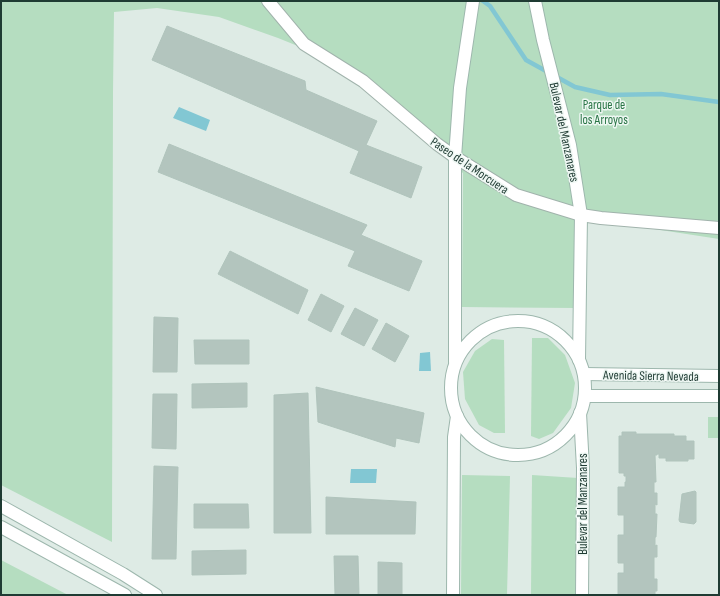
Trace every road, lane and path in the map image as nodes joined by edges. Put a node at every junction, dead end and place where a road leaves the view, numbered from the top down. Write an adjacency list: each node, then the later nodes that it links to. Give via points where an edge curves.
1 (268, 1): 4 (main road, Paseo de la Morcuera, via 304,44 363,81)
2 (473, 1): 4 (main road, via 460,88)
3 (534, 1): 5 (main road, Bulevar del Manzanares, via 570,145)
4 (455, 157): 5 (main road, Paseo de la Morcuera, via 516,195); 8 (main road)
5 (581, 215): 6 (main road, Paseo de la Morcuera); 7 (main road, Bulevar del Manzanares)
6 (719, 228)
7 (579, 360): 8 (main road, via 568,343 554,331 535,323 516,321 497,324 479,332 465,346); 9 (main road)
8 (455, 363): 14 (main road, via 451,381 452,399)
9 (584, 374): 10 (main road, Avenida Sierra Nevada); 11 (main road)
10 (719, 376)
11 (585, 396): 12 (main road, Avenida Sierra Nevada); 13 (main road)
12 (719, 396)
13 (580, 413): 14 (main road, via 573,427 562,439 548,448 518,455 502,453 487,447 466,430); 20 (main road, Bulevar del Manzanares, via 583,468)
14 (458, 416): 19 (main road, via 454,437)
15 (1, 506): 18 (main road, via 124,574)
16 (1, 527): 17 (main road)
17 (125, 595)
18 (156, 595)
19 (453, 595)
20 (582, 595)

